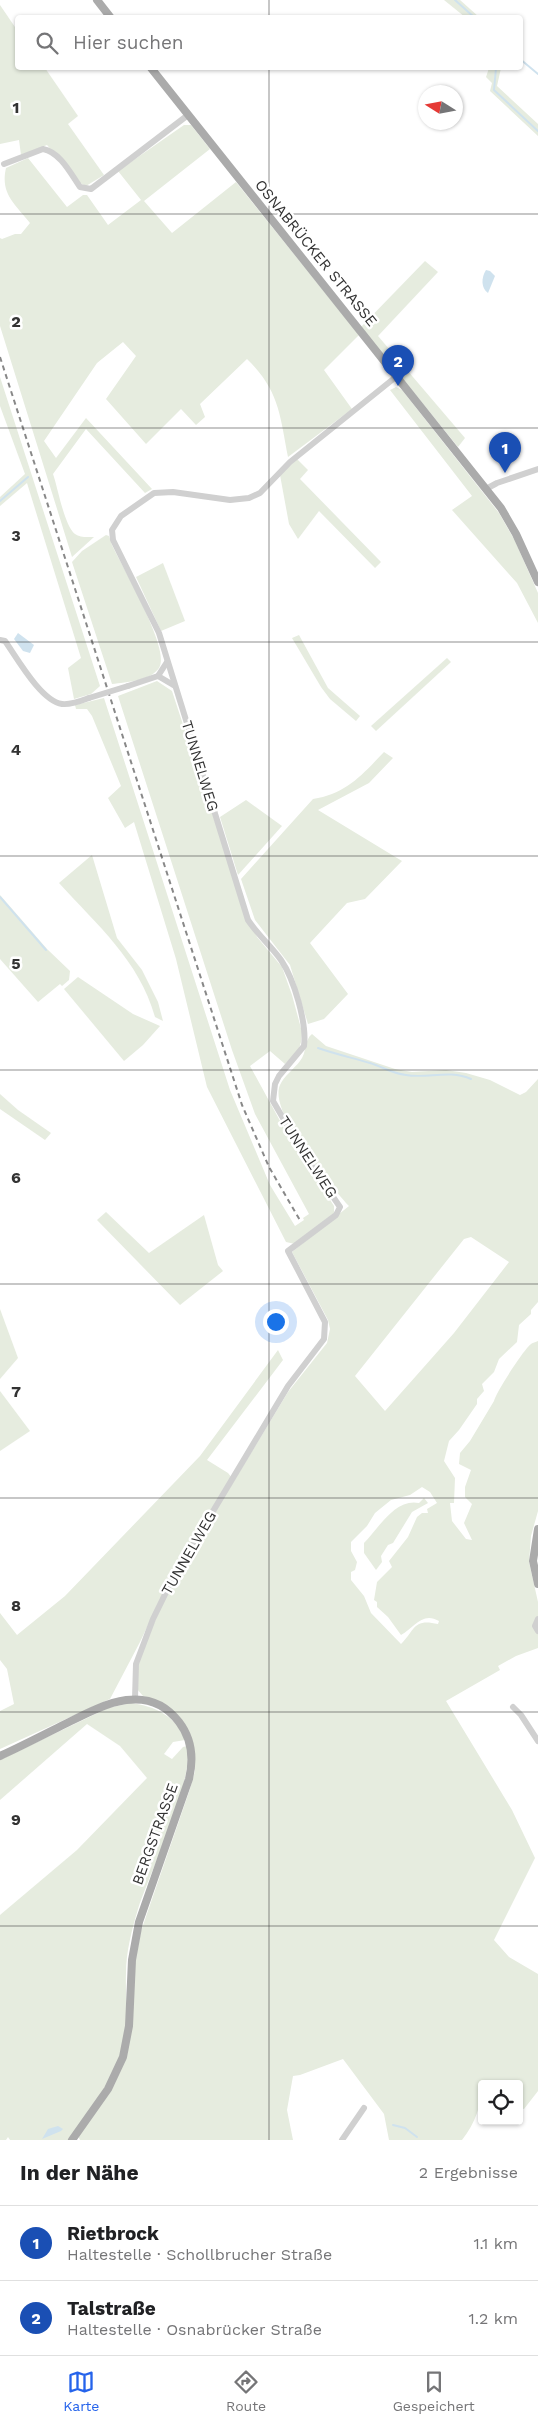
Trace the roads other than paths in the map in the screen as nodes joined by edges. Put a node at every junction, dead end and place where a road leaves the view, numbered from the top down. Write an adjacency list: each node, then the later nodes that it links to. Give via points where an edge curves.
1 (97, 0): 2 (main road)
2 (109, 15)
3 (153, 70): 4 (main road, OSNABRÜCKER STRASSE)
4 (188, 115): 5 (street, via 91,189 80,188 60,159 49,150 43,149); 6 (main road, OSNABRÜCKER STRASSE)
5 (4, 164)
6 (397, 376): 8 (main road, OSNABRÜCKER STRASSE); 11 (street, via 290,462 260,493 230,500 162,491 146,496 121,516 112,530 113,540 149,610)
7 (538, 469): 8 (street)
8 (486, 489): 9 (main road, OSNABRÜCKER STRASSE, via 508,520)
9 (538, 582)
10 (0, 640): 12 (street, bridge, via 5,641 44,695 52,702 64,705)
11 (167, 662): 12 (street); 13 (street)
12 (158, 676): 13 (street)
13 (175, 686): 18 (street, TUNNELWEG, via 248,920 284,966 304,1027 304,1046 279,1076 273,1101 340,1207 336,1216 288,1251 325,1322 324,1339 288,1386 172,1578 136,1664)
14 (538, 1529): 15 (main road, via 534,1561)
15 (538, 1584)
16 (538, 1619): 17 (street, via 535,1626)
17 (538, 1631)
18 (135, 1699): 21 (main road, BERGSTRASSE, via 99,1707); 23 (main road, BERGSTRASSE, via 156,1704 176,1718 189,1740 192,1769 139,1922 123,2057 108,2089)
19 (513, 1708): 20 (street)
20 (538, 1741)
21 (0, 1756)
22 (364, 2108): 24 (street)
23 (72, 2140)
24 (342, 2140)

